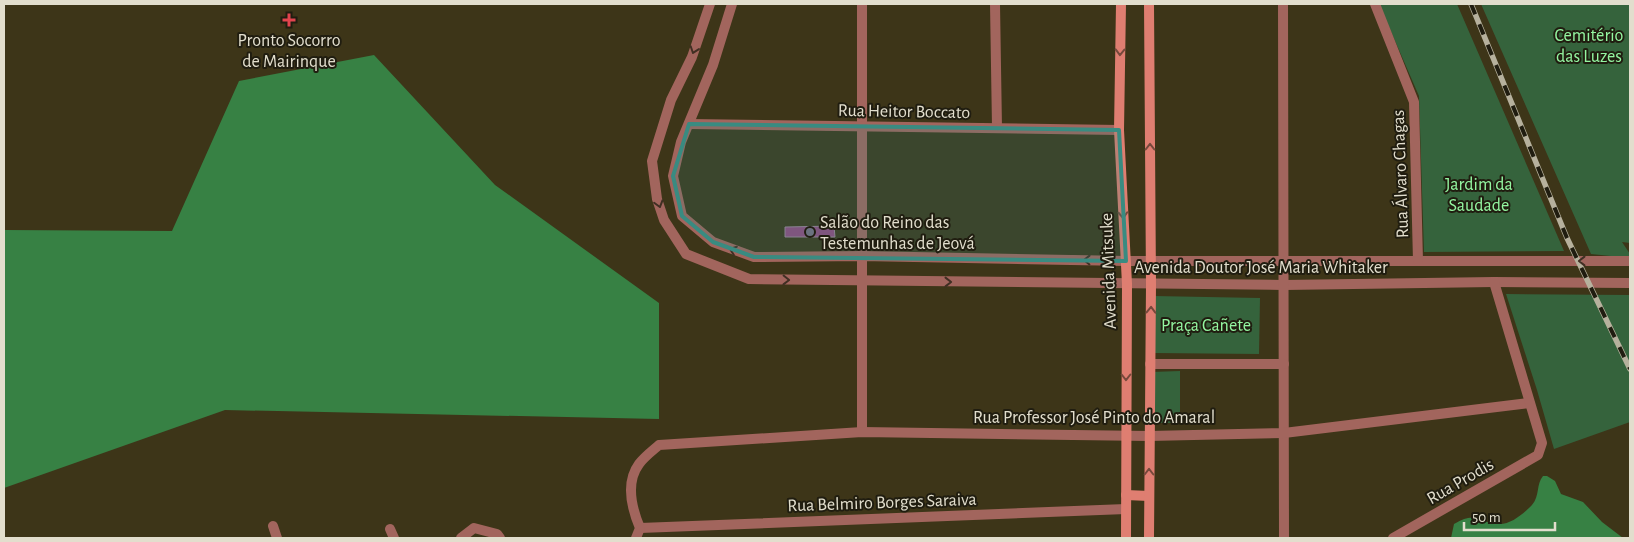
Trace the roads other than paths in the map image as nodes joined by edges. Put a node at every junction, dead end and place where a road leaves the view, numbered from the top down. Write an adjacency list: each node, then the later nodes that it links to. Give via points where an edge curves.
1 (710, 4): 19 (street, Avenida Doutor José Maria Whitaker, one-way to 19, via 692,57 671,100 652,161 657,199 664,220 686,254 749,279)
2 (732, 4): 9 (street, Avenida Doutor José Maria Whitaker, via 713,65)
3 (862, 4): 10 (street)
4 (995, 4): 11 (street)
5 (1121, 4): 12 (main road, Avenida Mitsuke, one-way to 12)
6 (1149, 4): 14 (main road, one-way to 6)
7 (1283, 4): 18 (street)
8 (1375, 4): 16 (street, Rua Álvaro Chagas, via 1414,102)
9 (689, 124): 10 (street, Rua Heitor Boccato); 13 (street, Avenida Doutor José Maria Whitaker, one-way to 9, via 754,258 713,242 682,216 673,176 680,142)
10 (862, 126): 11 (street, Rua Heitor Boccato); 13 (street)
11 (997, 128): 12 (street, Rua Heitor Boccato)
12 (1119, 130): 15 (main road, Avenida Mitsuke, one-way to 15)
13 (862, 256): 15 (street, Avenida Doutor José Maria Whitaker, one-way to 13); 19 (street)
14 (1151, 260): 15 (street, Avenida Doutor José Maria Whitaker); 18 (street, Avenida Doutor José Maria Whitaker); 22 (main road)
15 (1126, 261): 21 (main road, Avenida Mitsuke)
16 (1418, 261): 17 (street, Avenida Doutor José Maria Whitaker, one-way to 16); 18 (street, Avenida Doutor José Maria Whitaker)
17 (1630, 261)
18 (1284, 262): 24 (street)
19 (862, 282): 21 (street, Avenida Doutor José Maria Whitaker, one-way to 21); 28 (street)
20 (1494, 282): 23 (street, Avenida Doutor José Maria Whitaker); 24 (street, Avenida Doutor José Maria Whitaker); 27 (street)
21 (1127, 284): 22 (street, Avenida Doutor José Maria Whitaker); 30 (main road, Avenida Mitsuke, one-way to 30)
22 (1151, 284): 24 (street, Avenida Doutor José Maria Whitaker); 25 (main road, one-way to 22)
23 (1630, 284)
24 (1284, 285): 26 (street)
25 (1150, 364): 26 (street); 31 (main road)
26 (1284, 364): 29 (street)
27 (1529, 403): 29 (street, Rua Professor José Pinto do Amaral); 43 (street, Rua Prodis, via 1542,443 1538,455)
28 (862, 432): 30 (street, Rua Professor José Pinto do Amaral); 36 (street, Rua Professor José Pinto do Amaral, via 658,445 638,465 631,488)
29 (1284, 432): 31 (street, Rua Professor José Pinto do Amaral); 42 (street)
30 (1126, 435): 31 (street, Rua Professor José Pinto do Amaral); 32 (main road, Avenida Mitsuke)
31 (1149, 436): 33 (main road, one-way to 31)
32 (1126, 495): 33 (main road); 34 (main road, Avenida Mitsuke)
33 (1149, 496): 41 (main road)
34 (1126, 509): 36 (street, Rua Belmiro Borges Saraiva); 40 (main road, Avenida Mitsuke)
35 (273, 526): 37 (street)
36 (638, 533)
37 (277, 538)
38 (461, 538): 39 (street, via 474,528 497,534)
39 (500, 538)
40 (1126, 538)
41 (1149, 538)
42 (1284, 538)
43 (1393, 538)

